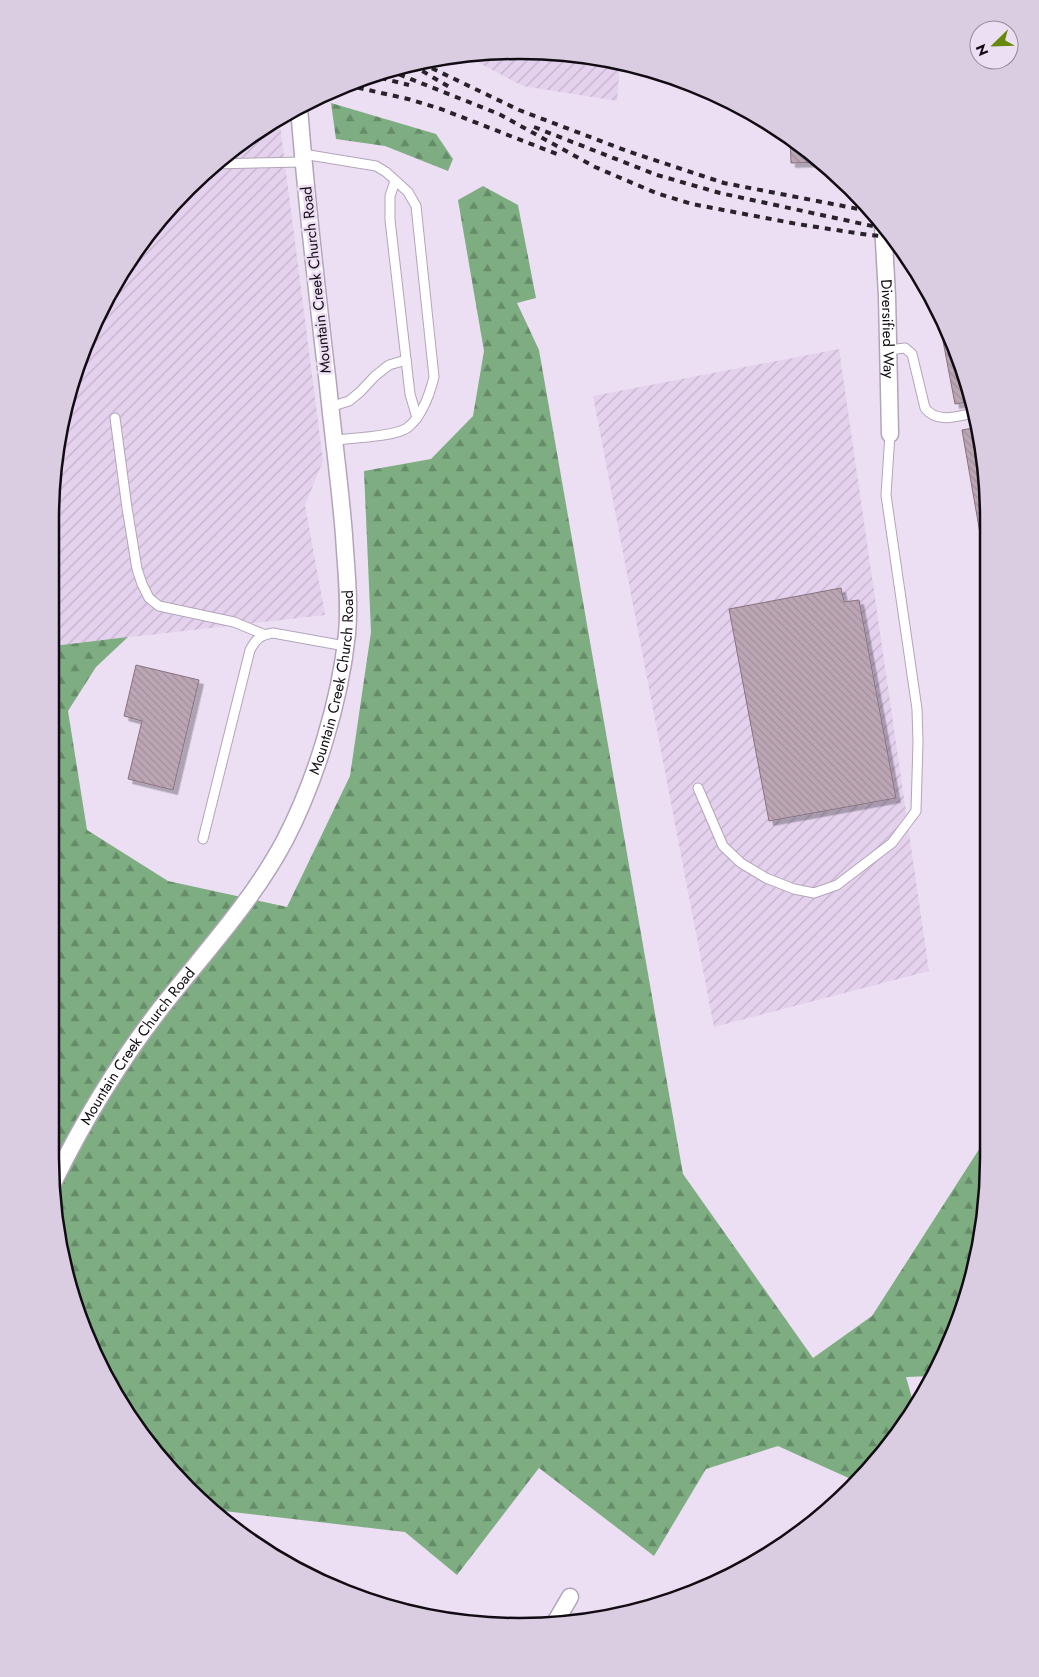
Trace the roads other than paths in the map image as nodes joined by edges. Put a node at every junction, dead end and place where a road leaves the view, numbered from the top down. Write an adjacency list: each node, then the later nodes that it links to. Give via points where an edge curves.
1 (300, 115): 2 (street, Mountain Creek Church Road)
2 (303, 158): 3 (lane); 4 (lane, via 376,166); 8 (street, Mountain Creek Church Road)
3 (228, 163)
4 (395, 181): 7 (lane, via 390,196 390,220); 11 (lane, via 408,192 416,206 434,377)
5 (884, 237): 6 (street, Diversified Way)
6 (888, 350): 9 (lane, via 904,348 912,354 925,408 930,414 942,418); 12 (street, Diversified Way)
7 (406, 360): 8 (lane, via 389,365 349,401); 11 (lane)
8 (330, 407): 13 (street, Mountain Creek Church Road)
9 (968, 414)
10 (115, 418): 14 (lane, via 138,569 149,598 159,606 234,622)
11 (417, 418): 13 (lane, via 407,428 395,433)
12 (890, 434): 16 (lane, via 886,495 917,709 916,811 892,843 836,885 814,893 766,878 723,846)
13 (334, 440): 15 (street, Mountain Creek Church Road, via 348,585)
14 (264, 634): 15 (lane); 17 (lane, via 250,650)
15 (345, 646): 18 (street, Mountain Creek Church Road, via 328,729 286,839 242,908 134,1044 100,1095)
16 (698, 788)
17 (202, 839)
18 (59, 1171)
19 (570, 1597): 20 (street)
20 (559, 1616)

